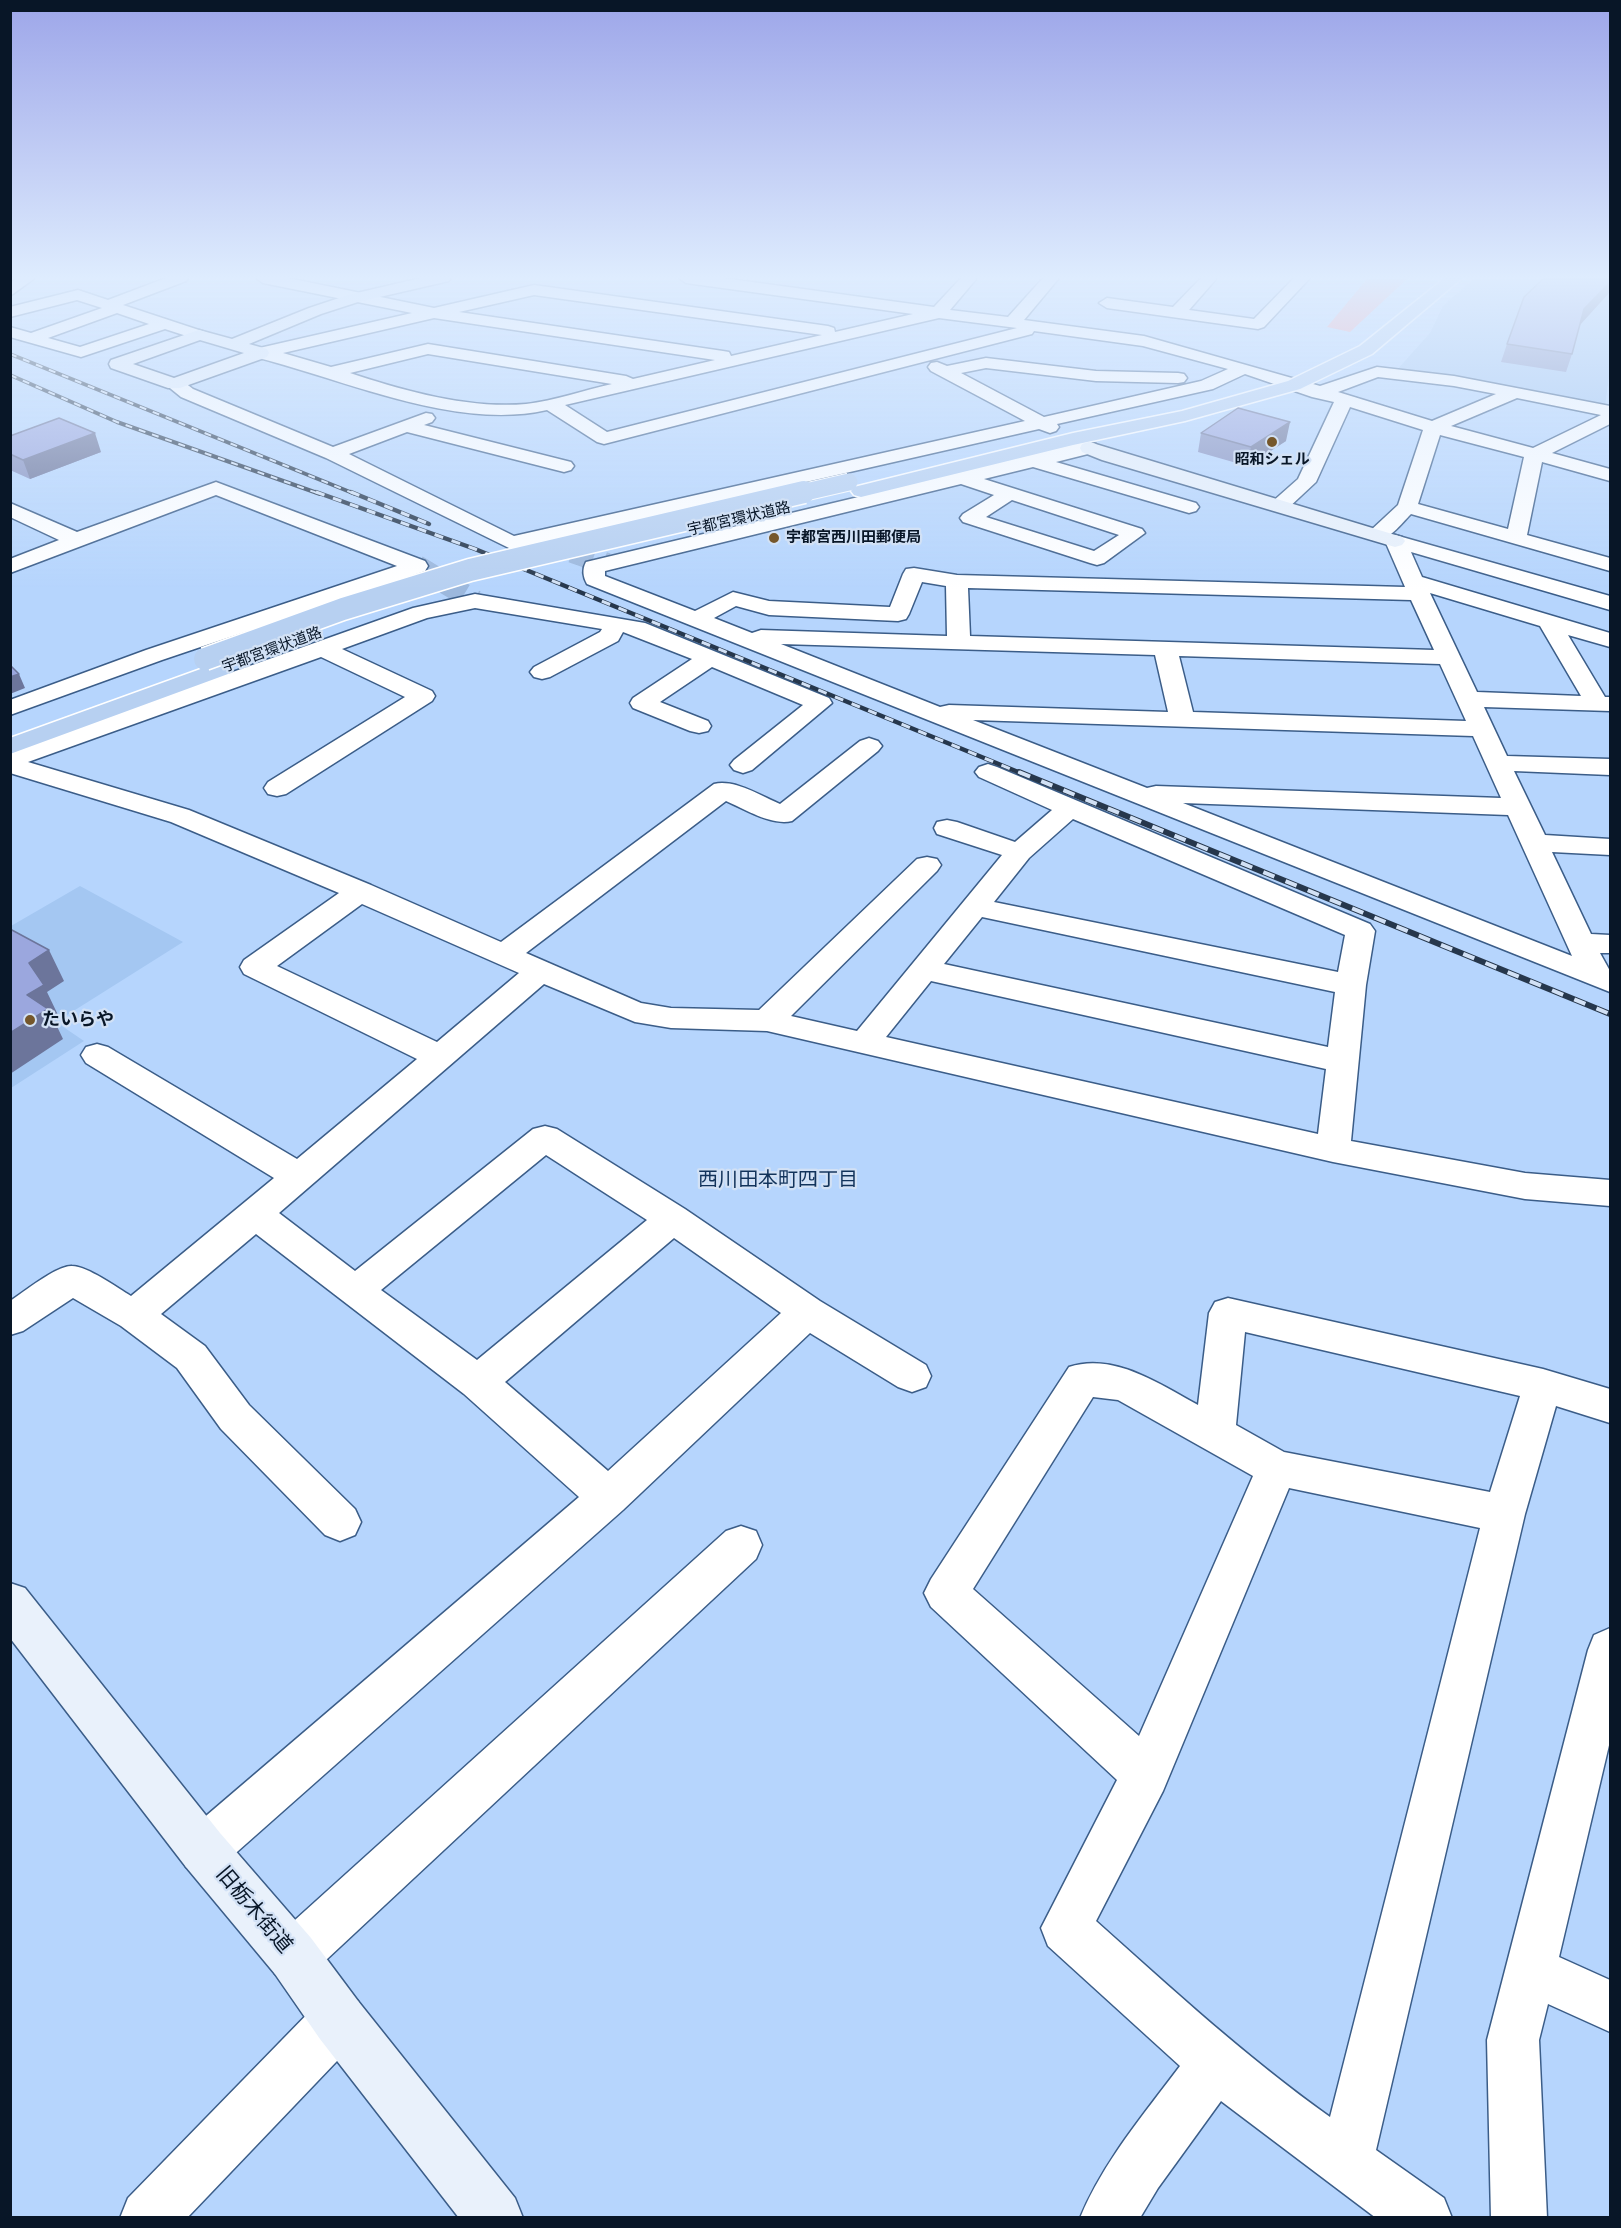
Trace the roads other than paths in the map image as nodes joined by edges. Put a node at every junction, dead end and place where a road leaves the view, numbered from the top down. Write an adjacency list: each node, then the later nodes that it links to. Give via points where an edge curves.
1 (168, 382): 15 (street)
2 (180, 382): 15 (street)
3 (361, 382): 22 (street, via 401,395)
4 (633, 382): 14 (street)
5 (643, 382): 14 (street)
6 (823, 382): 20 (street)
7 (964, 382): 26 (street)
8 (1213, 382): 26 (street)
9 (1262, 382): 29 (highway, 宇都宮環状道路)
10 (1285, 382): 16 (street)
11 (1300, 382): 16 (highway, 宇都宮環状道路)
12 (1349, 382): 18 (street)
13 (1459, 382): 19 (street)
14 (639, 383): 23 (street)
15 (174, 384): 30 (street)
16 (1294, 385): 18 (street); 29 (highway, 宇都宮環状道路, via 1185,416)
17 (736, 389): 20 (street)
18 (1318, 393): 21 (street)
19 (1515, 393): 24 (street); 28 (street)
20 (755, 399): 23 (street, via 604,438)
21 (1344, 400): 28 (street); 37 (street, via 1306,482)
22 (457, 404): 23 (street, via 496,409); 27 (street)
23 (552, 405)
24 (1611, 411)
25 (1611, 417): 31 (street)
26 (1042, 423): 29 (street); 30 (street, via 512,543)
27 (405, 426): 30 (street); 33 (street)
28 (1433, 427): 31 (street); 39 (street)
29 (1075, 440): 32 (street); 37 (street, via 1108,456); 59 (highway, 宇都宮環状道路, via 855,486 422,596)
30 (333, 454)
31 (1534, 455): 34 (street); 42 (street)
32 (1034, 461): 35 (street); 38 (street)
33 (564, 466)
34 (1611, 475)
35 (962, 479): 36 (street); 49 (street, via 594,567 595,579)
36 (1010, 493): 36 (street, via 1090,518 1136,533 1097,559 970,518)
37 (1279, 506): 41 (street)
38 (1189, 507)
39 (1407, 507): 41 (street); 42 (street)
40 (10, 509): 43 (street)
41 (1386, 538): 47 (street); 48 (street)
42 (1516, 538): 44 (street)
43 (76, 540): 45 (street); 63 (street, via 216,488 417,566)
44 (1611, 564)
45 (10, 567)
46 (957, 581): 47 (street); 49 (street, via 914,574 898,614 769,608 733,599); 54 (street)
47 (1417, 588): 50 (street); 57 (street)
48 (1609, 601)
49 (696, 619): 52 (street)
50 (1549, 622): 53 (street); 62 (street)
51 (615, 624): 55 (street, via 475,601 421,613); 58 (street, via 637,628); 60 (street, via 610,636)
52 (741, 636): 54 (street); 64 (street)
53 (1611, 640)
54 (958, 642): 56 (street)
55 (321, 648): 71 (street); 76 (street, via 423,696)
56 (1165, 648): 57 (street); 65 (street)
57 (1449, 657): 61 (street)
58 (708, 659): 66 (street, via 642,703); 73 (street, via 820,703)
59 (212, 664): 68 (highway, 宇都宮環状道路); 70 (highway, 宇都宮環状道路)
60 (542, 672)
61 (1468, 699): 62 (street); 67 (street)
62 (1604, 703)
63 (10, 708)
64 (926, 711): 65 (street); 77 (street)
65 (1182, 719): 67 (street)
66 (699, 726)
67 (1482, 729): 72 (street)
68 (10, 730)
69 (869, 746): 89 (street, via 783,815 723,790)
70 (10, 747)
71 (10, 763): 85 (street, via 180,816)
72 (1497, 763): 74 (street); 78 (street)
73 (743, 765)
74 (1611, 767)
75 (988, 772): 79 (street)
76 (277, 788)
77 (1134, 793): 78 (street); 92 (street)
78 (1518, 807): 81 (street)
79 (1070, 808): 83 (street); 93 (street, via 1360,931)
80 (947, 828): 83 (street)
81 (1534, 843): 82 (street); 87 (street)
82 (1611, 847)
83 (1018, 852): 86 (street)
84 (927, 865): 94 (street)
85 (361, 891): 89 (street); 97 (street, via 255,967)
86 (976, 907): 91 (street); 93 (street)
87 (1580, 943): 88 (street); 92 (street)
88 (1611, 944)
89 (505, 954): 90 (street)
90 (542, 970): 94 (street, via 635,1012 671,1018); 97 (street)
91 (924, 970): 95 (street); 98 (street)
92 (1603, 979)
93 (1351, 985): 98 (street)
94 (767, 1021): 95 (street)
95 (864, 1042): 99 (street)
96 (97, 1055): 100 (street)
97 (440, 1057): 100 (street)
98 (1342, 1061): 99 (street)
99 (1333, 1150): 101 (street, via 1525,1186)
100 (298, 1176): 102 (street)
101 (1611, 1193)
102 (255, 1214): 104 (street); 106 (street)
103 (673, 1219): 104 (street, via 545,1138); 105 (street); 109 (street)
104 (355, 1292): 109 (street)
105 (807, 1312): 108 (street); 114 (street)
106 (134, 1315): 107 (street, via 72,1280); 116 (street, via 191,1357 235,1417)
107 (10, 1320)
108 (912, 1376)
109 (478, 1382): 114 (street)
110 (1543, 1385): 111 (street); 112 (street, via 1228,1313); 115 (street)
111 (1611, 1406)
112 (1215, 1434): 113 (street); 121 (street, via 1125,1385 1083,1378 946,1593)
113 (1277, 1468): 115 (street); 121 (street)
114 (608, 1497): 122 (street)
115 (1504, 1514): 128 (street)
116 (340, 1522)
117 (741, 1545): 123 (street)
118 (10, 1603): 122 (street, 旧栃木街道)
119 (1611, 1650): 120 (street)
120 (1603, 1715): 124 (street)
121 (1146, 1774): 127 (street, via 1066,1928)
122 (203, 1850): 123 (street, 旧栃木街道)
123 (293, 1956): 126 (street, 旧栃木街道)
124 (1530, 1970): 125 (street); 133 (street, via 1512,2040)
125 (1611, 2006)
126 (339, 2020): 129 (street); 130 (street, 旧栃木街道)
127 (1216, 2063): 128 (street); 131 (street, via 1138,2168)
128 (1346, 2162): 132 (street)
129 (148, 2217)
130 (495, 2217)
131 (1108, 2217)
132 (1424, 2217)
133 (1520, 2217)

